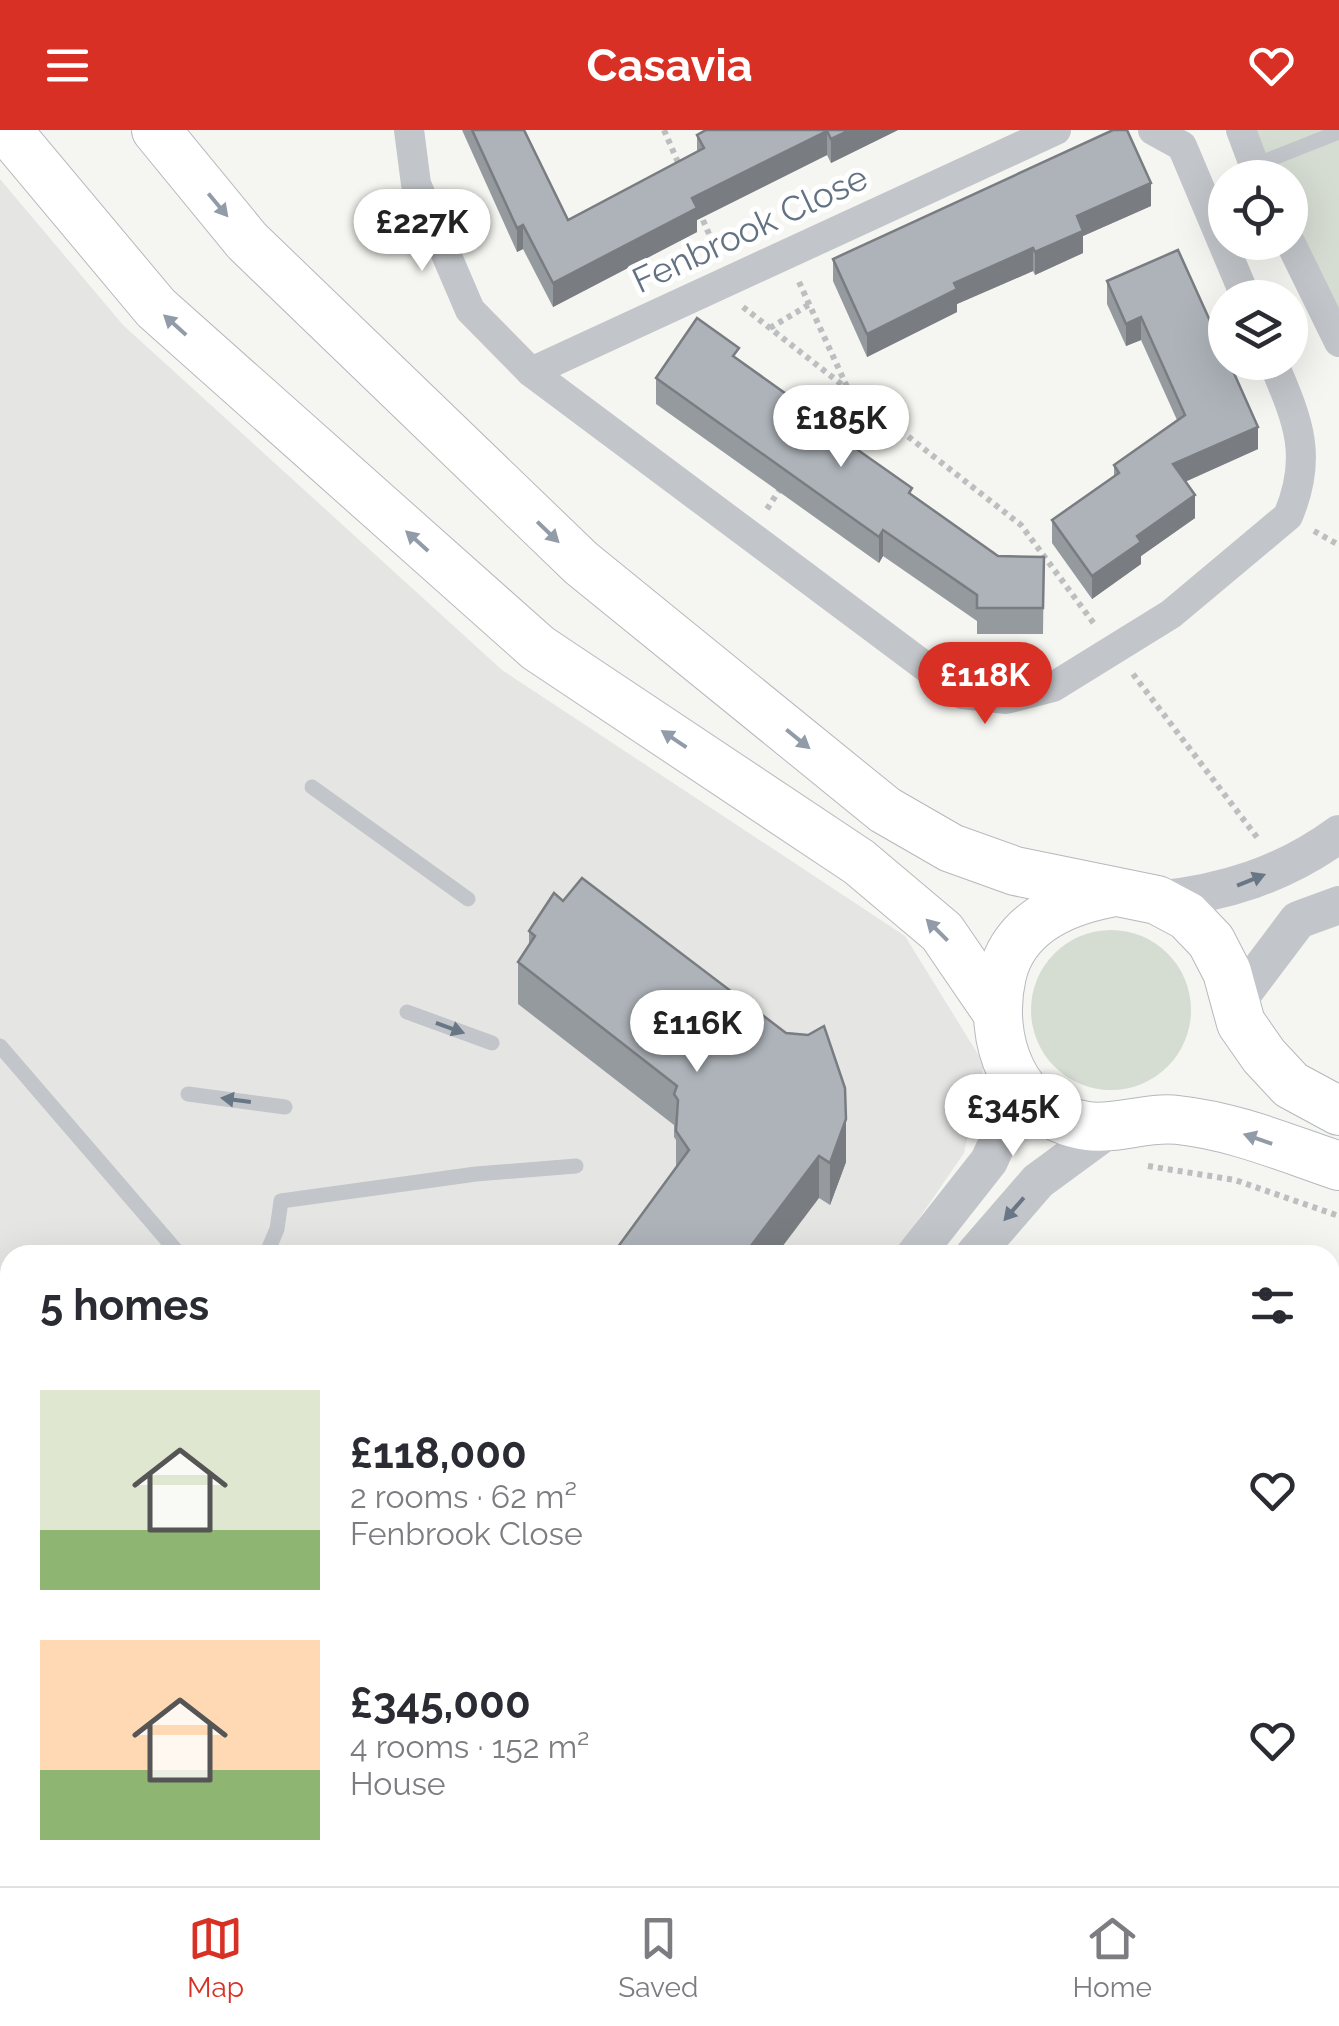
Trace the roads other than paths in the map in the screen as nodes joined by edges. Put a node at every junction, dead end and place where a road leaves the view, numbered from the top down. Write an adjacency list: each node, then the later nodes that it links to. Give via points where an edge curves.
1 (6, 130): 21 (main road, one-way to 1, via 942,932 858,862 508,622 156,308)
2 (156, 130): 17 (main road, one-way to 17, via 247,241 581,563 885,810 950,848 1015,871)
3 (409, 130): 13 (street, via 416,184 470,310)
4 (1056, 130): 13 (street, Fenbrook Close, via 786,254 719,270)
5 (1153, 130): 11 (street, via 1182,146)
6 (1241, 130): 8 (street)
7 (1339, 132): 9 (lane)
8 (1252, 160)
9 (1281, 160)
10 (1299, 260): 12 (street)
11 (1238, 280)
12 (1339, 342)
13 (531, 372): 14 (street, via 962,694 1006,699 1053,688 1171,614 1288,516 1303,434)
14 (1280, 380)
15 (312, 788): 18 (lane)
16 (1339, 834): 17 (street, one-way to 16, via 1217,894 1315,852)
17 (1135, 896): 20 (main road, via 1187,916 1211,941); 21 (main road, via 1068,901 1030,926 1005,964)
18 (468, 900)
19 (1339, 904): 20 (street, via 1298,920)
20 (1234, 1006): 28 (main road, via 1264,1056 1291,1084)
21 (994, 1008): 25 (main road, via 998,1044)
22 (407, 1012): 23 (lane, one-way to 23)
23 (492, 1044)
24 (0, 1046): 32 (lane)
25 (1012, 1076): 29 (main road, via 1042,1108); 34 (street, via 1006,1126)
26 (188, 1094): 27 (lane, one-way to 26)
27 (285, 1106)
28 (1339, 1111)
29 (1126, 1146): 31 (main road, one-way to 29, via 1226,1128 1174,1119); 35 (street, one-way to 35, via 1038,1182)
30 (576, 1166): 33 (lane, via 282,1201)
31 (1339, 1166)
32 (171, 1245)
33 (270, 1245)
34 (924, 1245)
35 (983, 1245)

